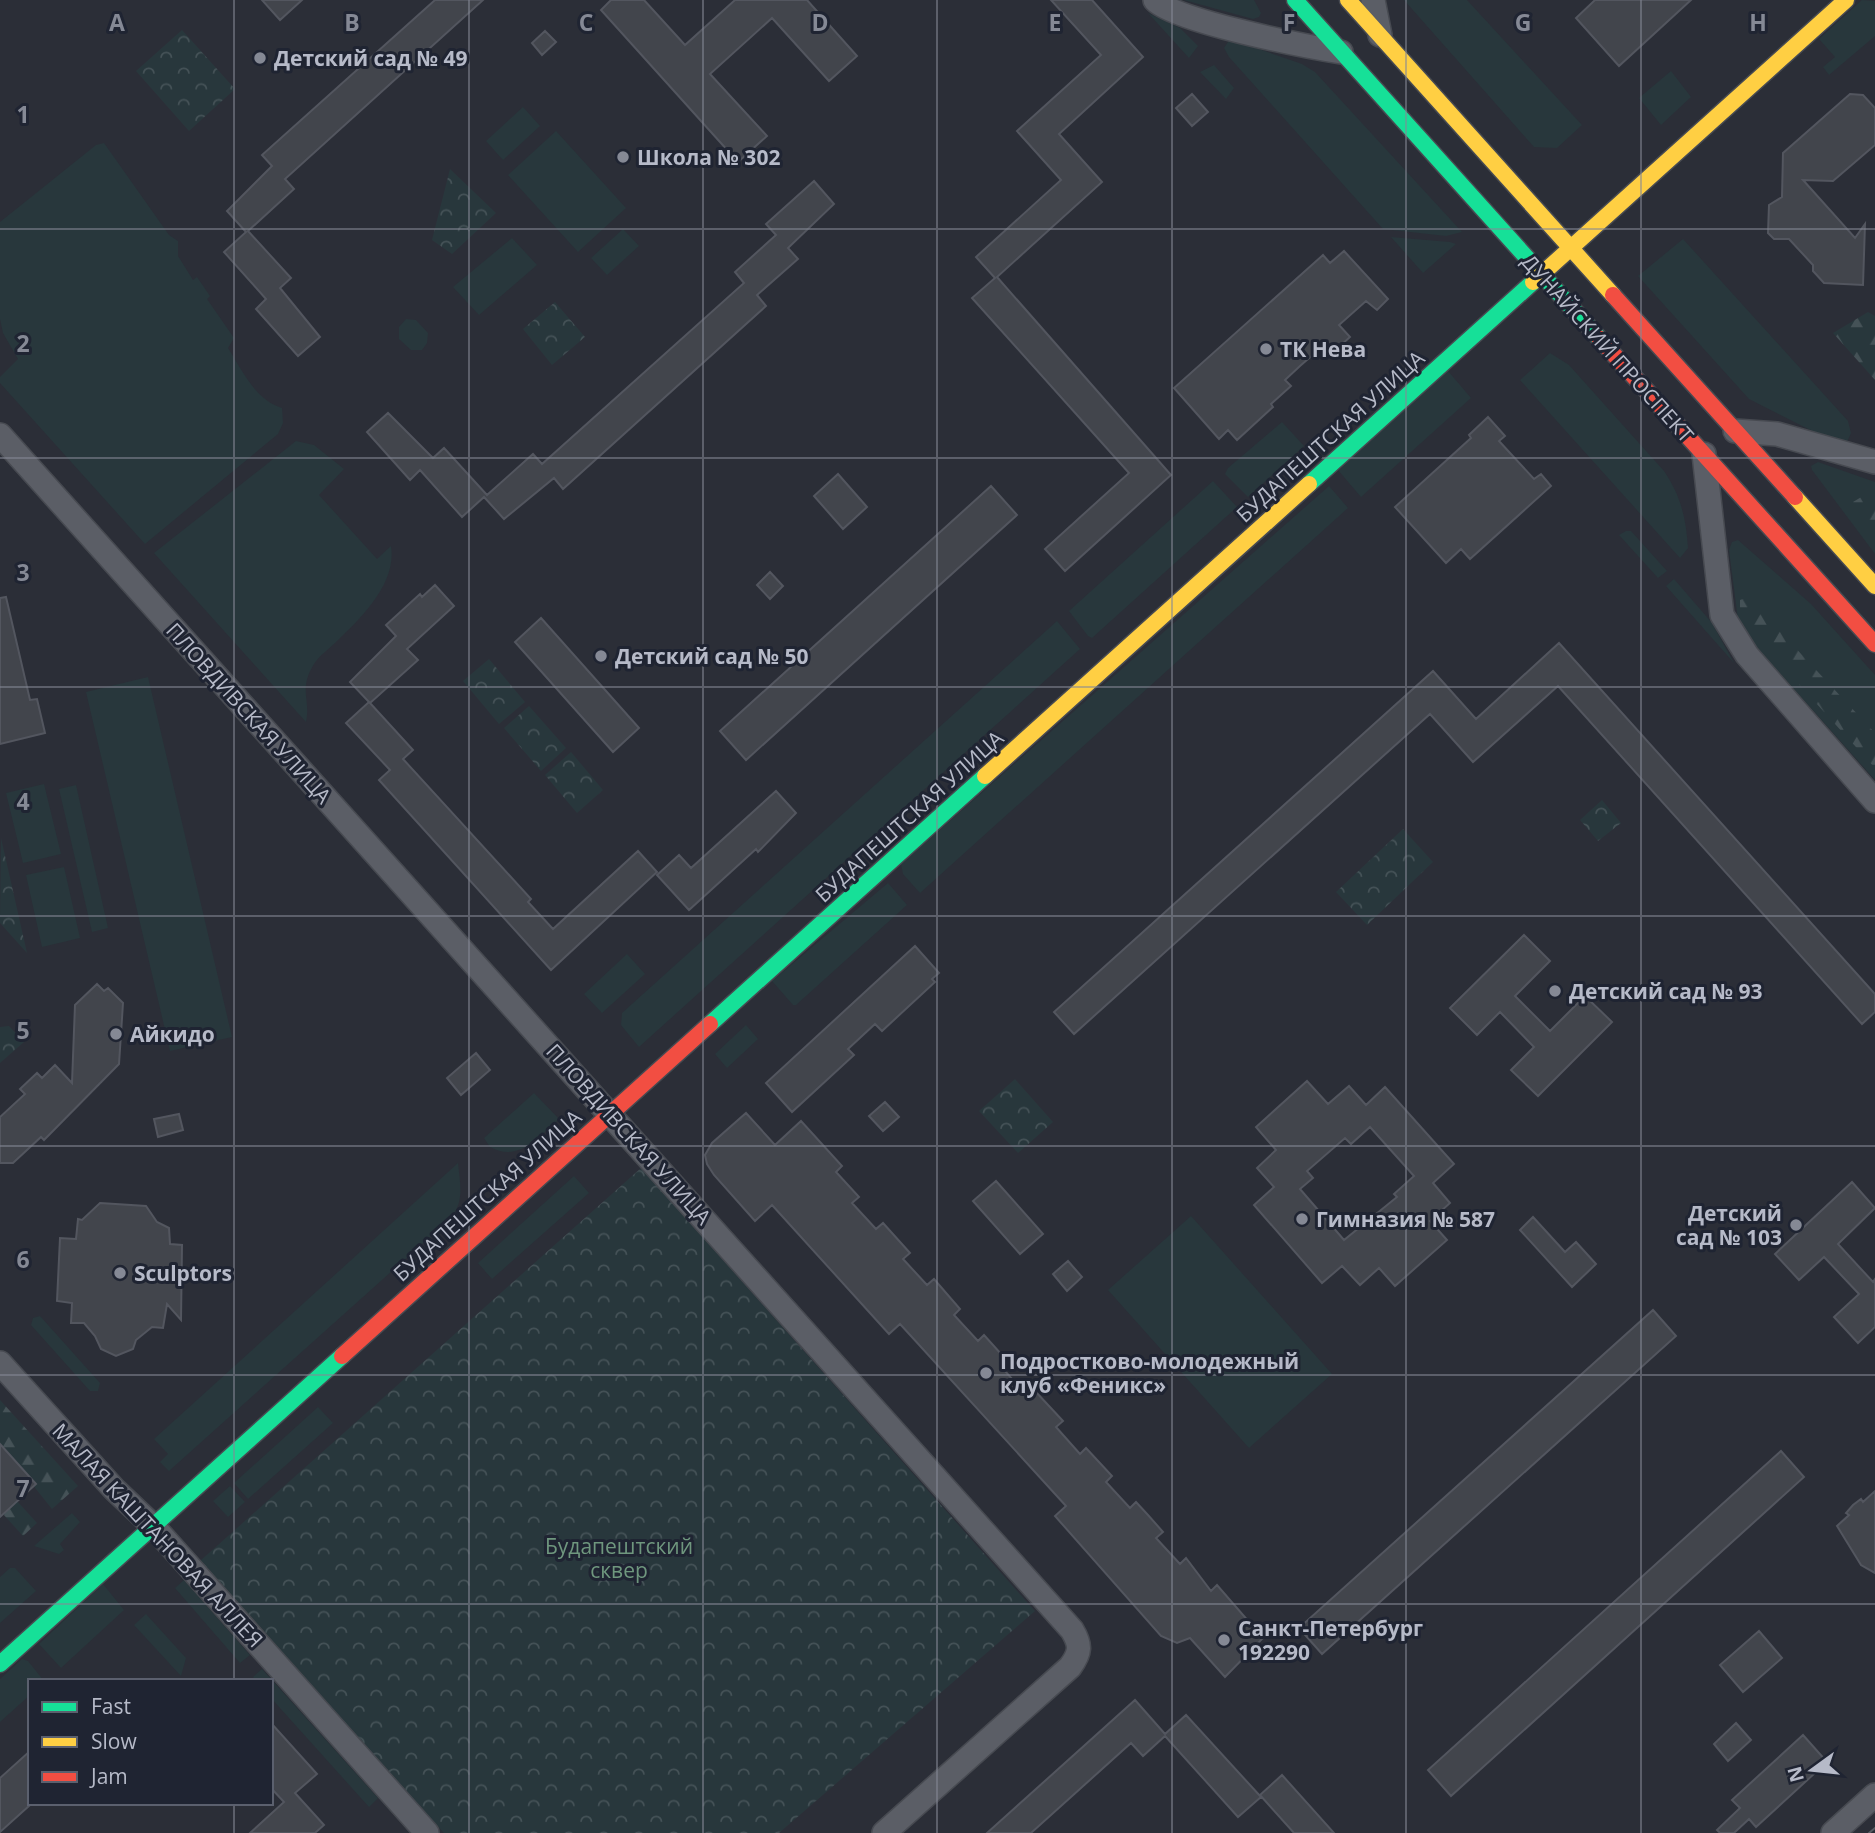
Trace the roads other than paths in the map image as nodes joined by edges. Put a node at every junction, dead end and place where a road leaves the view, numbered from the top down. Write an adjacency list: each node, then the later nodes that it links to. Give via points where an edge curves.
1 (1155, 0): 7 (street, via 1185,15 1296,45)
2 (1295, 0): 7 (street, ДУНАЙСКИЙ ПРОСПЕКТ)
3 (1348, 0): 6 (street, ДУНАЙСКИЙ ПРОСПЕКТ)
4 (1373, 0): 6 (street)
5 (1846, 0): 9 (street, БУДАПЕШТСКАЯ УЛИЦА)
6 (1380, 36): 10 (street, ДУНАЙСКИЙ ПРОСПЕКТ)
7 (1341, 52): 10 (street, ДУНАЙСКИЙ ПРОСПЕКТ)
8 (1574, 218): 10 (street)
9 (1570, 248): 10 (street, ДУНАЙСКИЙ ПРОСПЕКТ); 11 (street, БУДАПЕШТСКАЯ УЛИЦА); 12 (street, ДУНАЙСКИЙ ПРОСПЕКТ)
10 (1537, 250): 11 (street, ДУНАЙСКИЙ ПРОСПЕКТ)
11 (1541, 273): 14 (street, ДУНАЙСКИЙ ПРОСПЕКТ); 19 (street, БУДАПЕШТСКАЯ УЛИЦА)
12 (1735, 431): 15 (street, via 1777,434); 16 (street, ДУНАЙСКИЙ ПРОСПЕКТ)
13 (0, 435): 19 (street, ПЛОВДИВСКАЯ УЛИЦА)
14 (1704, 454): 17 (street, ДУНАЙСКИЙ ПРОСПЕКТ); 18 (street, via 1722,615 1747,655)
15 (1875, 462)
16 (1875, 586)
17 (1875, 644)
18 (1875, 802)
19 (600, 1102): 21 (street, БУДАПЕШТСКАЯ УЛИЦА); 24 (street, ПЛОВДИВСКАЯ УЛИЦА, via 1080,1644 1079,1656 1070,1667)
20 (0, 1363): 21 (street, МАЛАЯ КАШТАНОВАЯ АЛЛЕЯ)
21 (143, 1515): 22 (street, БУДАПЕШТСКАЯ УЛИЦА); 25 (street, МАЛАЯ КАШТАНОВАЯ АЛЛЕЯ)
22 (0, 1664)
23 (1875, 1796): 26 (street)
24 (895, 1829)
25 (427, 1833)
26 (1833, 1833)

